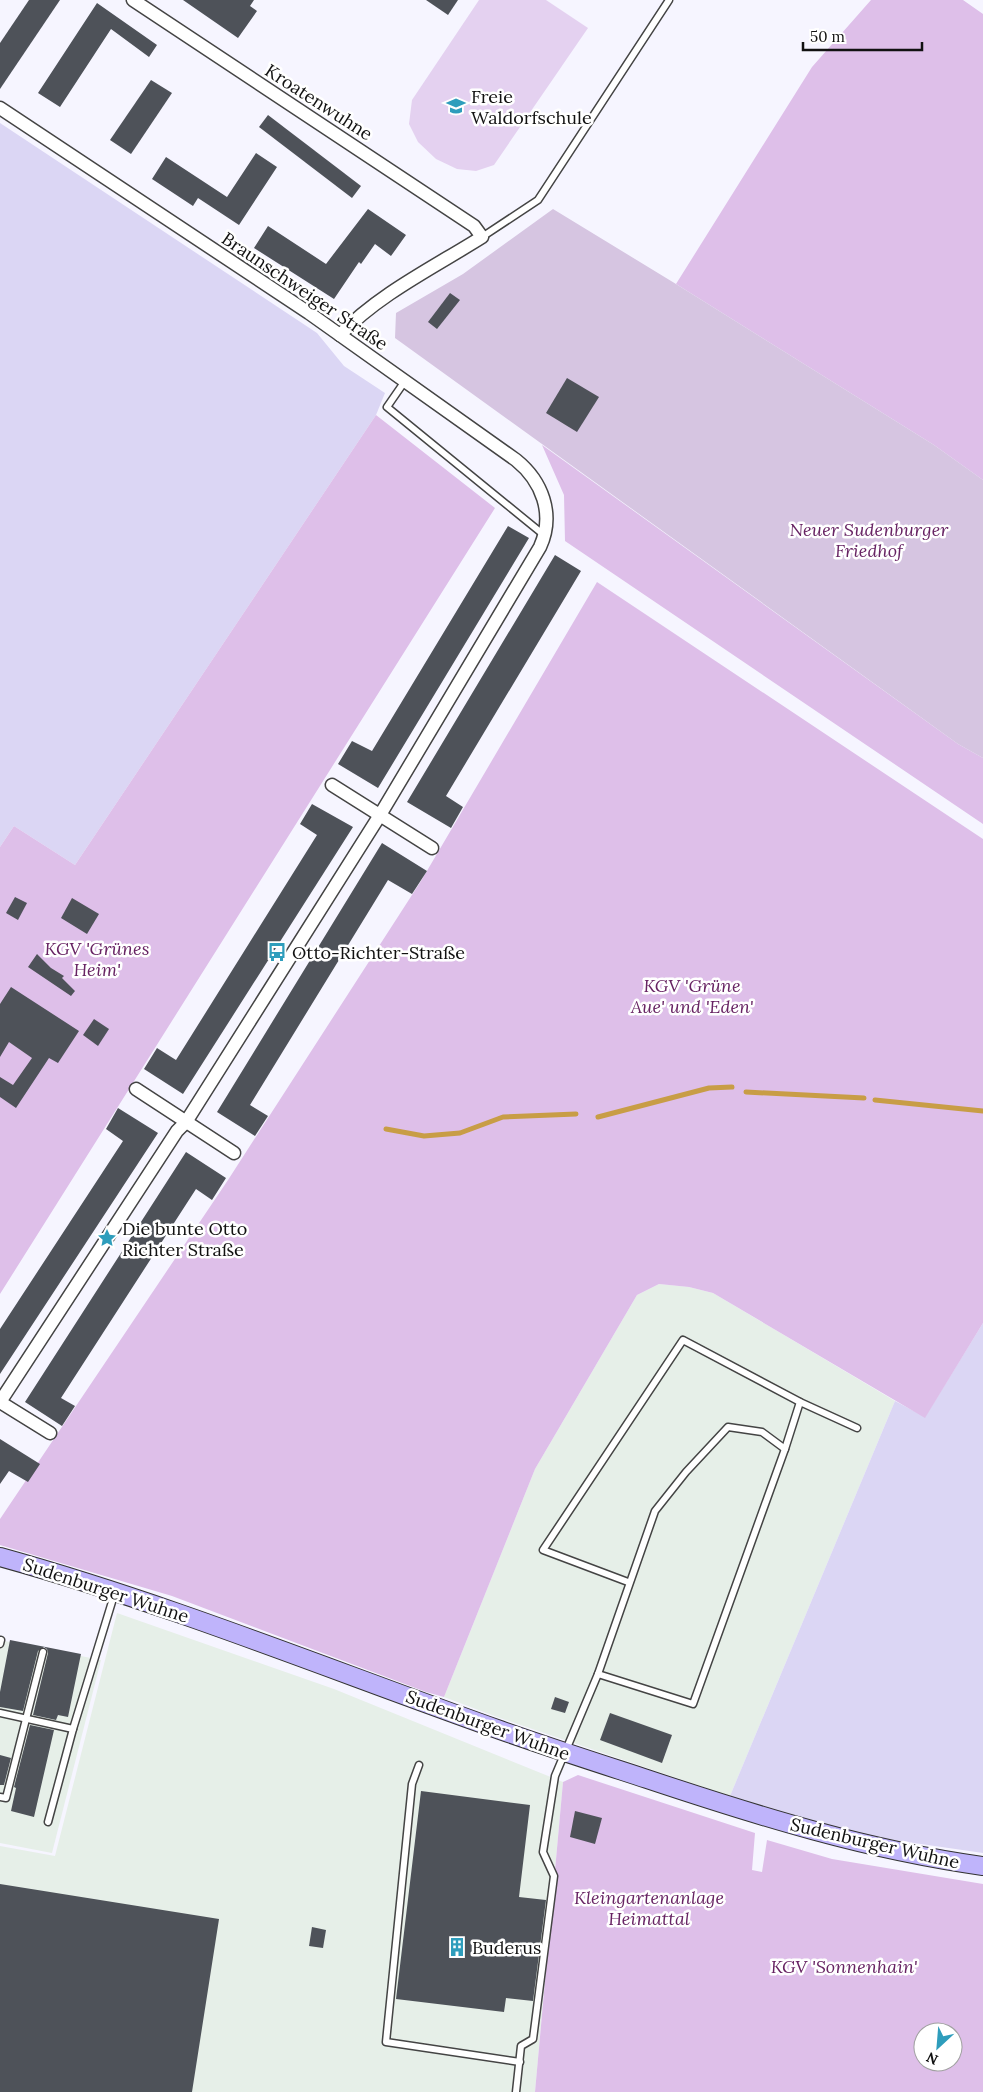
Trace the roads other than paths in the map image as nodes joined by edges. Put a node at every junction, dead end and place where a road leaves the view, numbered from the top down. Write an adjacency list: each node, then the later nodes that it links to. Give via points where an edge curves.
1 (133, 0): 4 (street, Kroatenwuhne, via 474,226)
2 (669, 0): 4 (lane, via 538,200)
3 (0, 108): 5 (street, Braunschweiger Straße)
4 (482, 237): 5 (street, via 379,301 353,320)
5 (340, 335): 6 (street, Braunschweiger Straße)
6 (405, 381): 7 (street, Braunschweiger Straße, via 527,470 544,500); 7 (lane, via 388,407)
7 (545, 535): 9 (street)
8 (332, 785): 9 (street)
9 (380, 815): 10 (street); 12 (street)
10 (432, 848)
11 (136, 1089): 12 (street)
12 (186, 1122): 13 (street); 14 (street)
13 (234, 1153)
14 (0, 1402): 17 (street)
15 (800, 1402): 16 (lane); 18 (lane); 20 (lane, via 683,1340 543,1550)
16 (857, 1428)
17 (50, 1433)
18 (785, 1449): 20 (lane, via 762,1432 728,1427 655,1511); 23 (lane, via 693,1704)
19 (0, 1557): 21 (main road, Sudenburger Wuhne)
20 (628, 1582): 23 (lane)
21 (115, 1591): 26 (lane); 27 (main road, Sudenburger Wuhne)
22 (43, 1652): 25 (lane)
23 (598, 1674): 27 (lane)
24 (0, 1714): 25 (lane)
25 (28, 1718): 26 (lane); 29 (lane, via 6,1798)
26 (73, 1729): 30 (lane)
27 (565, 1752): 31 (main road, Sudenburger Wuhne, via 813,1832 897,1852); 32 (lane, via 555,1776 543,1852 554,1876 533,2039 522,2046)
28 (419, 1765): 32 (lane, via 412,1784 386,2042)
29 (0, 1797)
30 (48, 1822)
31 (983, 1866)
32 (520, 2062): 33 (lane)
33 (516, 2092)

